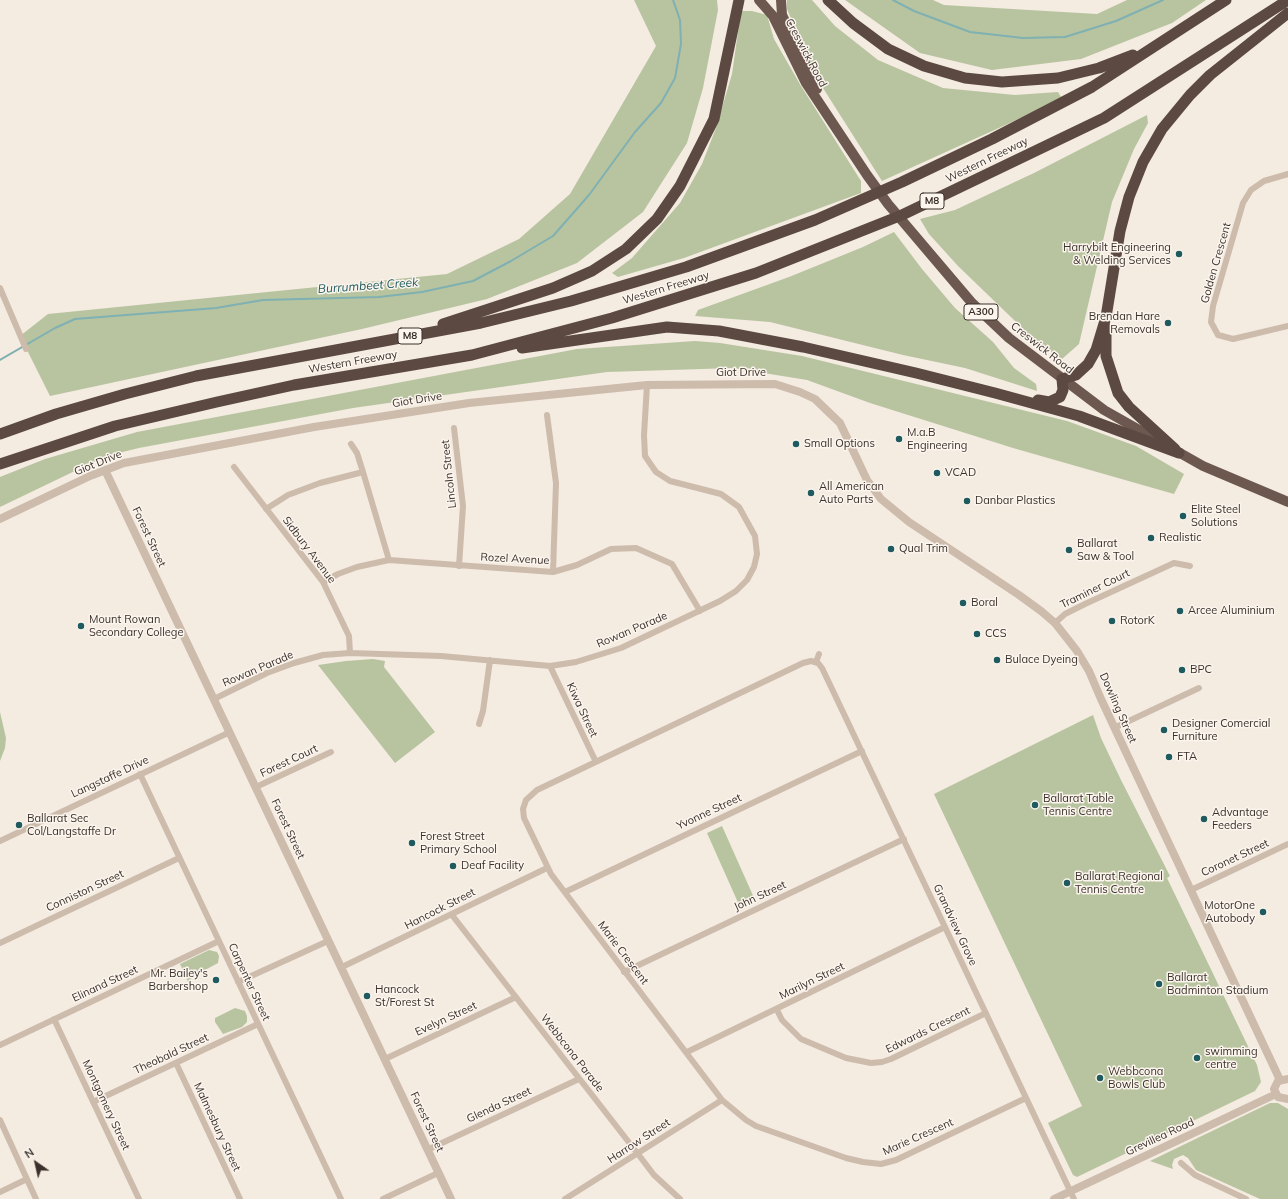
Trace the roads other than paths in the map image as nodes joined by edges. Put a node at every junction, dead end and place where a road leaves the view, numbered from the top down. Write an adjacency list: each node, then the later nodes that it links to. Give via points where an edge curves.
1 (739, 0): 14 (highway, via 714,119 680,186 657,219 631,244 592,271 553,288)
2 (761, 0): 9 (highway, Creswick Road / A300, via 773,16 806,83)
3 (781, 0): 9 (highway, Creswick Road / A300, via 782,15)
4 (828, 0): 8 (highway, via 853,23 888,49 924,66 966,78 1002,82 1058,78 1099,68)
5 (1226, 0): 8 (highway, Western Freeway / M8)
6 (1288, 0): 16 (highway, Western Freeway / M8, via 1104,118 902,215 756,273 696,293)
7 (1288, 13): 12 (highway, via 1210,75 1162,129 1143,162 1129,197 1120,230)
8 (1155, 47): 14 (highway, Western Freeway / M8, via 1092,87 992,139 815,220 686,266 572,301 481,323)
9 (830, 118): 17 (highway, Creswick Road / A300, via 867,175 972,303 1009,338)
10 (1288, 174): 13 (street, Golden Crescent, via 1264,181 1251,190 1243,203 1213,306 1211,322 1218,335 1233,340)
11 (0, 288): 15 (street)
12 (1106, 317): 17 (highway, via 1096,350 1088,364 1076,375); 25 (highway, via 1106,356 1118,393 1129,407)
13 (1288, 326)
14 (391, 340): 23 (highway, Western Freeway / M8, via 196,376 118,396)
15 (26, 349)
16 (472, 355): 19 (highway, via 667,327 719,331 810,349); 26 (highway, Western Freeway / M8, via 294,385 217,402 115,426)
17 (1062, 380): 19 (highway, via 1062,394 1049,402); 25 (highway, Creswick Road / A300, via 1104,410)
18 (647, 385): 21 (street, Giot Drive, via 775,384 815,399); 28 (street, Giot Drive, via 461,404 299,430 124,463); 38 (street, Rowan Parade, via 645,456 656,472 670,481 721,494 739,507 755,536 757,554 747,580 720,602)
19 (996, 393): 25 (highway, via 1079,416)
20 (547, 415): 36 (street, via 556,483)
21 (840, 423): 39 (street, Dowling Street, via 866,480 881,498 909,522 1019,595)
22 (454, 428): 34 (street, Lincoln Street, via 463,506)
23 (0, 434)
24 (351, 444): 29 (street, via 357,453)
25 (1179, 453): 30 (highway, Creswick Road / A300, via 1209,469)
26 (0, 464)
27 (234, 468): 31 (street, Sidbury Avenue)
28 (105, 470): 32 (street, Giot Drive); 46 (street, Forest Street)
29 (362, 472): 31 (street, via 320,483 288,496); 33 (street)
30 (1288, 502)
31 (266, 509): 37 (street, Sidbury Avenue)
32 (0, 519)
33 (389, 560): 34 (street, Rozel Avenue); 37 (street, Rozel Avenue, via 357,567)
34 (459, 566): 36 (street, Rozel Avenue)
35 (1190, 566): 39 (street, Traminer Court, via 1174,563 1084,604 1065,614)
36 (553, 572): 38 (street, Rozel Avenue, via 611,549 636,548 672,564)
37 (323, 582): 40 (street, Sidbury Avenue, via 349,636)
38 (700, 611): 44 (street, Rowan Parade, via 621,648 576,662)
39 (1055, 623): 48 (street, Dowling Street, via 1077,650 1089,671)
40 (350, 653): 42 (street, Rowan Parade); 46 (street, Rowan Parade, via 294,663)
41 (819, 654): 43 (street)
42 (490, 660): 44 (street, Rowan Parade); 47 (street)
43 (816, 662): 50 (street, Grandview Grove, via 823,670); 52 (street, Marie Crescent, via 803,663)
44 (550, 666): 52 (street, Kiwa Street)
45 (1199, 688): 48 (street)
46 (214, 699): 49 (street, Forest Street)
47 (479, 724)
48 (1114, 728): 60 (street, Dowling Street)
49 (230, 732): 53 (street, Langstaffe Drive); 54 (street, Forest Street)
50 (862, 751): 55 (street, Grandview Grove); 61 (street, Yvonne Street)
51 (331, 752): 54 (street, Forest Court)
52 (596, 762): 59 (street, Marie Crescent, via 534,791 525,802 524,818)
53 (140, 774): 56 (street, Langstaffe Drive); 58 (street, Carpenter Street)
54 (256, 787): 65 (street, Forest Street)
55 (904, 839): 63 (street, Grandview Grove); 68 (street, John Street)
56 (0, 841)
57 (1288, 844): 60 (street, Coronet Street)
58 (179, 858): 64 (street, Carpenter Street); 66 (street, Conniston Street)
59 (547, 868): 61 (street, Marie Crescent); 62 (street, Hancock Street)
60 (1191, 890): 80 (street, Dowling Street)
61 (565, 892): 68 (street, Marie Crescent)
62 (452, 915): 67 (street, Hancock Street); 70 (street, Webbcona Parade)
63 (945, 927): 71 (street, Marilyn Street); 72 (street, Grandview Grove)
64 (219, 941): 69 (street, Carpenter Street); 73 (street, Elinand Street)
65 (328, 941): 67 (street, Forest Street); 69 (street)
66 (0, 943)
67 (342, 967): 77 (street, Forest Street)
68 (624, 972): 76 (street, Marie Crescent)
69 (238, 982): 74 (street, Carpenter Street)
70 (516, 997): 77 (street, Evelyn Street); 79 (street, Webbcona Parade)
71 (777, 1010): 72 (street, Edwards Crescent, via 782,1020 801,1039 846,1058 871,1063 891,1059); 76 (street, Marilyn Street)
72 (986, 1013): 82 (street, Grandview Grove)
73 (54, 1019): 75 (street, Elinand Street); 85 (street, Montgomery Street)
74 (258, 1024): 78 (street, Theobald Street); 97 (street, Carpenter Street)
75 (0, 1044)
76 (687, 1052): 84 (street, Marie Crescent)
77 (385, 1059): 87 (street, Forest Street)
78 (176, 1063): 85 (street, Theobald Street); 96 (street, Malmesbury Street)
79 (579, 1078): 87 (street, Glenda Street); 88 (street, Webbcona Parade)
80 (1284, 1080): 81 (street, via 1276,1085)
81 (1276, 1094): 83 (street, via 1280,1098); 93 (street, Grevillea Road)
82 (1026, 1098): 84 (street, Marie Crescent, via 896,1160 881,1164 846,1158 756,1126 737,1114); 93 (street, Grandview Grove)
83 (1288, 1099)
84 (722, 1100): 88 (street, Harrow Street)
85 (93, 1102): 95 (street, Montgomery Street)
86 (0, 1120): 91 (street)
87 (427, 1150): 90 (street, Forest Street)
88 (638, 1154): 100 (street, Harrow Street); 101 (street, Webbcona Parade, via 654,1175)
89 (1181, 1163): 103 (street, via 1195,1175)
90 (438, 1173): 98 (street); 99 (street, Forest Street)
91 (27, 1179): 92 (street); 94 (street)
92 (0, 1192)
93 (1072, 1195): 102 (street, Grevillea Road)
94 (36, 1199)
95 (139, 1199)
96 (240, 1199)
97 (341, 1199)
98 (383, 1199)
99 (450, 1199)
100 (565, 1199)
101 (680, 1199)
102 (1054, 1199)
103 (1246, 1199)

